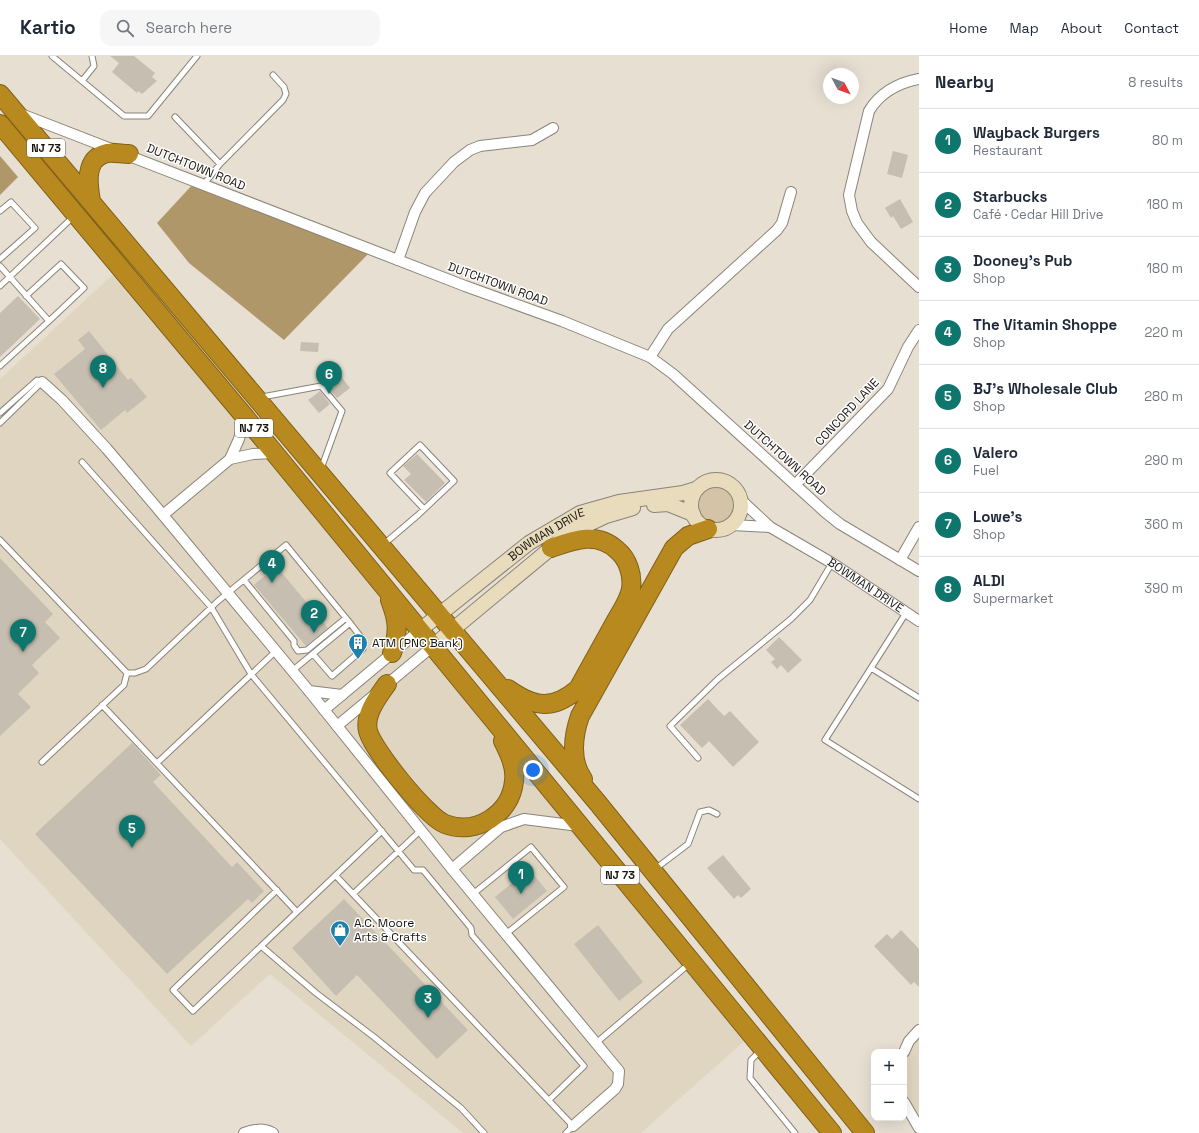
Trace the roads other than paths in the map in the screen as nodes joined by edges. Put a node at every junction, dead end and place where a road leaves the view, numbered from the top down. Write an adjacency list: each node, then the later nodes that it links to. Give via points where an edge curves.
1 (92, 56): 6 (lane, via 94,66)
2 (197, 56): 6 (lane, via 148,116 124,116)
3 (55, 57): 6 (lane)
4 (272, 75): 13 (lane, via 284,87 286,94 283,100)
5 (919, 79): 24 (street, via 887,91 869,111 849,195 857,223 870,242)
6 (82, 81)
7 (0, 94): 8 (highway, NJ 73)
8 (14, 110): 12 (street, DUTCHTOWN ROAD); 16 (highway, NJ 73)
9 (175, 117): 13 (lane)
10 (0, 124): 18 (highway, NJ 73)
11 (553, 128): 20 (street, via 532,140 487,144 462,155 425,193 415,212)
12 (129, 154): 14 (street, DUTCHTOWN ROAD); 16 (highway, via 107,154 95,159 89,170 87,183)
13 (220, 164): 14 (lane)
14 (204, 184): 20 (street, DUTCHTOWN ROAD)
15 (791, 192): 28 (street, via 782,224 777,230 668,329)
16 (91, 202): 31 (highway, NJ 73)
17 (0, 211): 19 (lane, via 11,202 35,228)
18 (76, 215): 22 (lane); 33 (highway, NJ 73)
19 (0, 260)
20 (398, 260): 28 (street, DUTCHTOWN ROAD)
21 (0, 266): 22 (lane)
22 (10, 277): 23 (lane); 25 (lane)
23 (0, 286)
24 (919, 287)
25 (26, 296): 26 (lane); 26 (lane, via 61,264 84,288)
26 (48, 321): 29 (lane)
27 (919, 330): 39 (street, CONCORD LANE, via 888,389)
28 (650, 357): 39 (street, DUTCHTOWN ROAD, via 673,374)
29 (0, 366)
30 (42, 382): 32 (lane, via 37,380); 34 (lane); 44 (street, via 107,449)
31 (257, 398): 38 (highway, NJ 73); 38 (lane, via 321,386 342,411)
32 (0, 413)
33 (245, 417): 35 (highway, NJ 73); 36 (street)
34 (0, 423)
35 (274, 453): 36 (street); 56 (highway, NJ 73)
36 (230, 459): 44 (street)
37 (82, 462): 58 (lane)
38 (320, 472): 50 (highway, NJ 73)
39 (795, 485): 52 (street, DUTCHTOWN ROAD, via 840,524)
40 (696, 490): 41 (street, via 714,479 723,480 734,486); 43 (street, via 692,499); 60 (street, BOWMAN DRIVE, via 619,502 580,513 530,543)
41 (742, 501): 45 (street, via 740,514); 46 (street, BOWMAN DRIVE)
42 (424, 509): 42 (lane, via 454,481 420,445 390,473); 50 (lane)
43 (693, 514): 48 (street, via 700,524); 51 (street, BOWMAN DRIVE, via 668,504 640,506 587,524 568,534)
44 (163, 515): 57 (street)
45 (732, 525): 46 (street, BOWMAN DRIVE); 48 (street, via 720,530)
46 (770, 527): 53 (street, BOWMAN DRIVE)
47 (919, 527): 52 (street)
48 (708, 529): 89 (highway, via 688,536 674,548 580,716 574,734 577,771)
49 (0, 540): 75 (lane)
50 (382, 546): 60 (highway, NJ 73)
51 (551, 548): 65 (street, BOWMAN DRIVE); 72 (highway, via 583,538 602,540 622,555 631,578 628,598 578,689 558,702 544,705 531,702 509,690)
52 (900, 560): 54 (street, DUTCHTOWN ROAD)
53 (832, 563): 59 (street, BOWMAN DRIVE); 85 (lane, via 810,600 791,620 718,679 670,726)
54 (919, 571)
55 (244, 580): 57 (lane); 61 (lane, via 286,545); 67 (lane, via 294,641)
56 (386, 590): 64 (highway, NJ 73); 69 (highway, via 397,620 397,638)
57 (228, 593): 58 (lane); 68 (street)
58 (211, 607): 75 (lane, via 146,669); 76 (lane)
59 (906, 613): 62 (street, BOWMAN DRIVE); 73 (lane)
60 (440, 614): 64 (street, BOWMAN DRIVE); 65 (highway, NJ 73)
61 (346, 618): 63 (lane); 67 (lane, via 307,650 302,652)
62 (919, 621)
63 (350, 623): 70 (lane); 70 (lane, via 363,640 363,649 332,676)
64 (420, 630): 66 (highway, NJ 73); 69 (street)
65 (452, 630): 66 (street, BOWMAN DRIVE); 72 (highway, NJ 73)
66 (433, 646): 77 (street); 83 (highway, NJ 73)
67 (296, 649): 71 (lane)
68 (276, 651): 74 (street); 76 (lane)
69 (392, 653): 79 (street)
70 (313, 654): 71 (lane)
71 (305, 660): 74 (lane)
72 (479, 662): 89 (highway, NJ 73)
73 (871, 668): 80 (lane); 88 (lane, via 825,740)
74 (292, 671): 78 (street)
75 (127, 673): 81 (lane, via 124,685)
76 (251, 674): 87 (lane); 93 (lane)
77 (387, 684): 83 (highway, via 376,698 368,722 368,730 375,747 428,812 445,824 473,827 487,822 508,804 515,780 513,766); 84 (street)
78 (309, 691): 79 (street); 82 (street)
79 (342, 695): 82 (street)
80 (919, 698)
81 (102, 705): 86 (lane); 87 (lane)
82 (324, 710): 84 (street)
83 (490, 715): 91 (highway, NJ 73)
84 (337, 726): 92 (street)
85 (698, 758)
86 (42, 762)
87 (157, 763): 98 (lane)
88 (919, 799)
89 (597, 802): 96 (highway, NJ 73)
90 (717, 814): 96 (lane, via 709,810 700,812 688,844)
91 (580, 826): 95 (street, via 524,819 501,827); 104 (highway, NJ 73)
92 (421, 830): 94 (lane); 95 (street)
93 (382, 832): 94 (lane); 97 (lane)
94 (398, 851): 99 (lane); 109 (lane, via 414,870 423,870 471,928 472,935 584,1066)
95 (452, 869): 100 (street)
96 (652, 871): 118 (highway, NJ 73)
97 (336, 876): 99 (lane); 101 (lane)
98 (277, 890): 101 (lane); 103 (lane, via 173,990 193,1011)
99 (353, 894): 109 (lane)
100 (473, 894): 102 (street); 102 (lane, via 530,847 564,887)
101 (298, 912): 103 (lane)
102 (507, 933): 106 (street)
103 (261, 946): 116 (lane, via 461,1108)
104 (691, 962): 106 (lane); 107 (highway, NJ 73)
105 (919, 1030): 108 (street)
106 (596, 1043): 112 (street, via 619,1071 618,1084)
107 (762, 1049): 113 (highway, NJ 73); 117 (lane, via 750,1060 750,1078)
108 (905, 1049)
109 (549, 1100): 112 (lane)
110 (907, 1107): 111 (street)
111 (919, 1128)
112 (570, 1129)
113 (829, 1132)
114 (244, 1133): 115 (street, via 255,1129)
115 (273, 1133)
116 (484, 1133)
117 (795, 1133)
118 (865, 1133)

